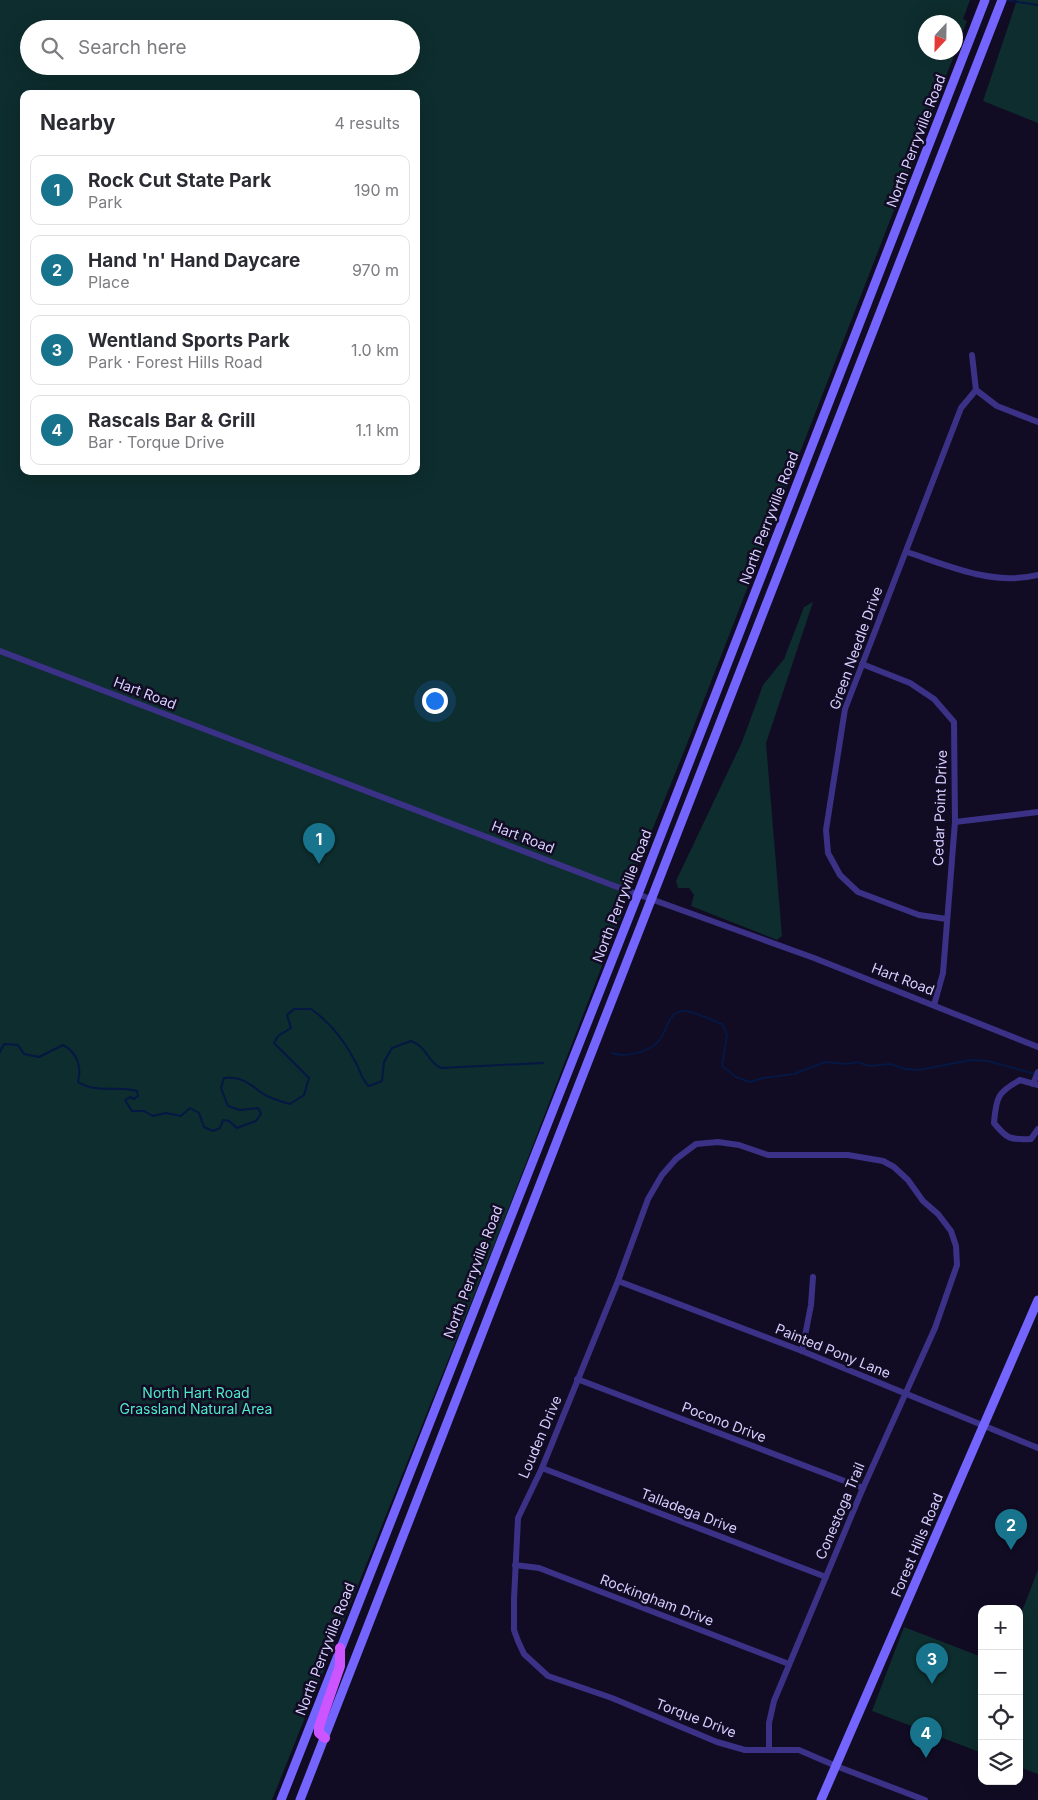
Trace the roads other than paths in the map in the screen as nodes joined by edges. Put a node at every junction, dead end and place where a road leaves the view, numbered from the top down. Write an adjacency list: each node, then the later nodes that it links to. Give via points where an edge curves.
1 (985, 0): 12 (main road, North Perryville Road)
2 (1002, 0): 13 (main road, North Perryville Road)
3 (972, 356): 4 (street)
4 (976, 390): 5 (street, via 997,406); 6 (street, Green Needle Drive, via 961,408)
5 (1038, 422)
6 (907, 552): 7 (street, via 984,577 1029,578); 9 (street, Green Needle Drive)
7 (1038, 575)
8 (0, 651): 12 (street, Hart Road)
9 (862, 664): 11 (street, Cedar Point Drive, via 910,683 934,699 954,722); 14 (street, Green Needle Drive, via 845,709 826,830 828,853 840,875 858,892 919,915)
10 (1038, 812): 11 (street)
11 (954, 822): 14 (street, Cedar Point Drive)
12 (638, 894): 13 (street, Hart Road); 33 (main road, North Perryville Road)
13 (652, 899): 15 (street, Hart Road); 36 (main road, North Perryville Road)
14 (947, 919): 15 (street, Cedar Point Drive, via 944,973)
15 (934, 1005): 16 (street, Hart Road)
16 (1038, 1047)
17 (1038, 1072): 18 (street)
18 (1036, 1085): 19 (street, via 1020,1080 1002,1090 995,1107 994,1123 1013,1140 1031,1140)
19 (1038, 1129)
20 (813, 1278): 24 (street)
21 (618, 1281): 22 (street, Louden Drive, via 648,1199 662,1175 696,1144 718,1142 768,1155 848,1155 894,1167 951,1231 957,1265); 24 (street, Painted Pony Lane); 25 (street, Louden Drive)
22 (951, 1287): 26 (street, Conestoga Trail)
23 (1038, 1300): 27 (main road, Forest Hills Road)
24 (802, 1351): 26 (street, Painted Pony Lane)
25 (577, 1379): 29 (street, Louden Drive); 30 (street, Pocono Drive)
26 (907, 1394): 27 (street, Painted Pony Lane); 30 (street, Conestoga Trail)
27 (984, 1425): 28 (street, Painted Pony Lane); 38 (main road, Forest Hills Road)
28 (1038, 1448)
29 (542, 1468): 31 (street, Louden Drive, via 518,1518); 32 (street, Talladega Drive)
30 (862, 1488): 32 (street, Conestoga Trail)
31 (515, 1565): 34 (street, Louden Drive, via 514,1630); 35 (street, Rockingham Drive, via 539,1568)
32 (826, 1577): 35 (street, Conestoga Trail)
33 (340, 1648): 36 (main road, via 340,1666 319,1727); 39 (main road, North Perryville Road)
34 (524, 1654): 37 (street, Torque Drive, via 548,1676 612,1698 717,1742 745,1750)
35 (789, 1664): 37 (street, Conestoga Trail, via 772,1708)
36 (324, 1738): 40 (main road, North Perryville Road)
37 (769, 1750): 38 (street, Torque Drive, via 799,1750)
38 (836, 1766): 41 (main road, Forest Hills Road); 42 (street, Torque Drive)
39 (281, 1800)
40 (300, 1800)
41 (822, 1800)
42 (925, 1800)

